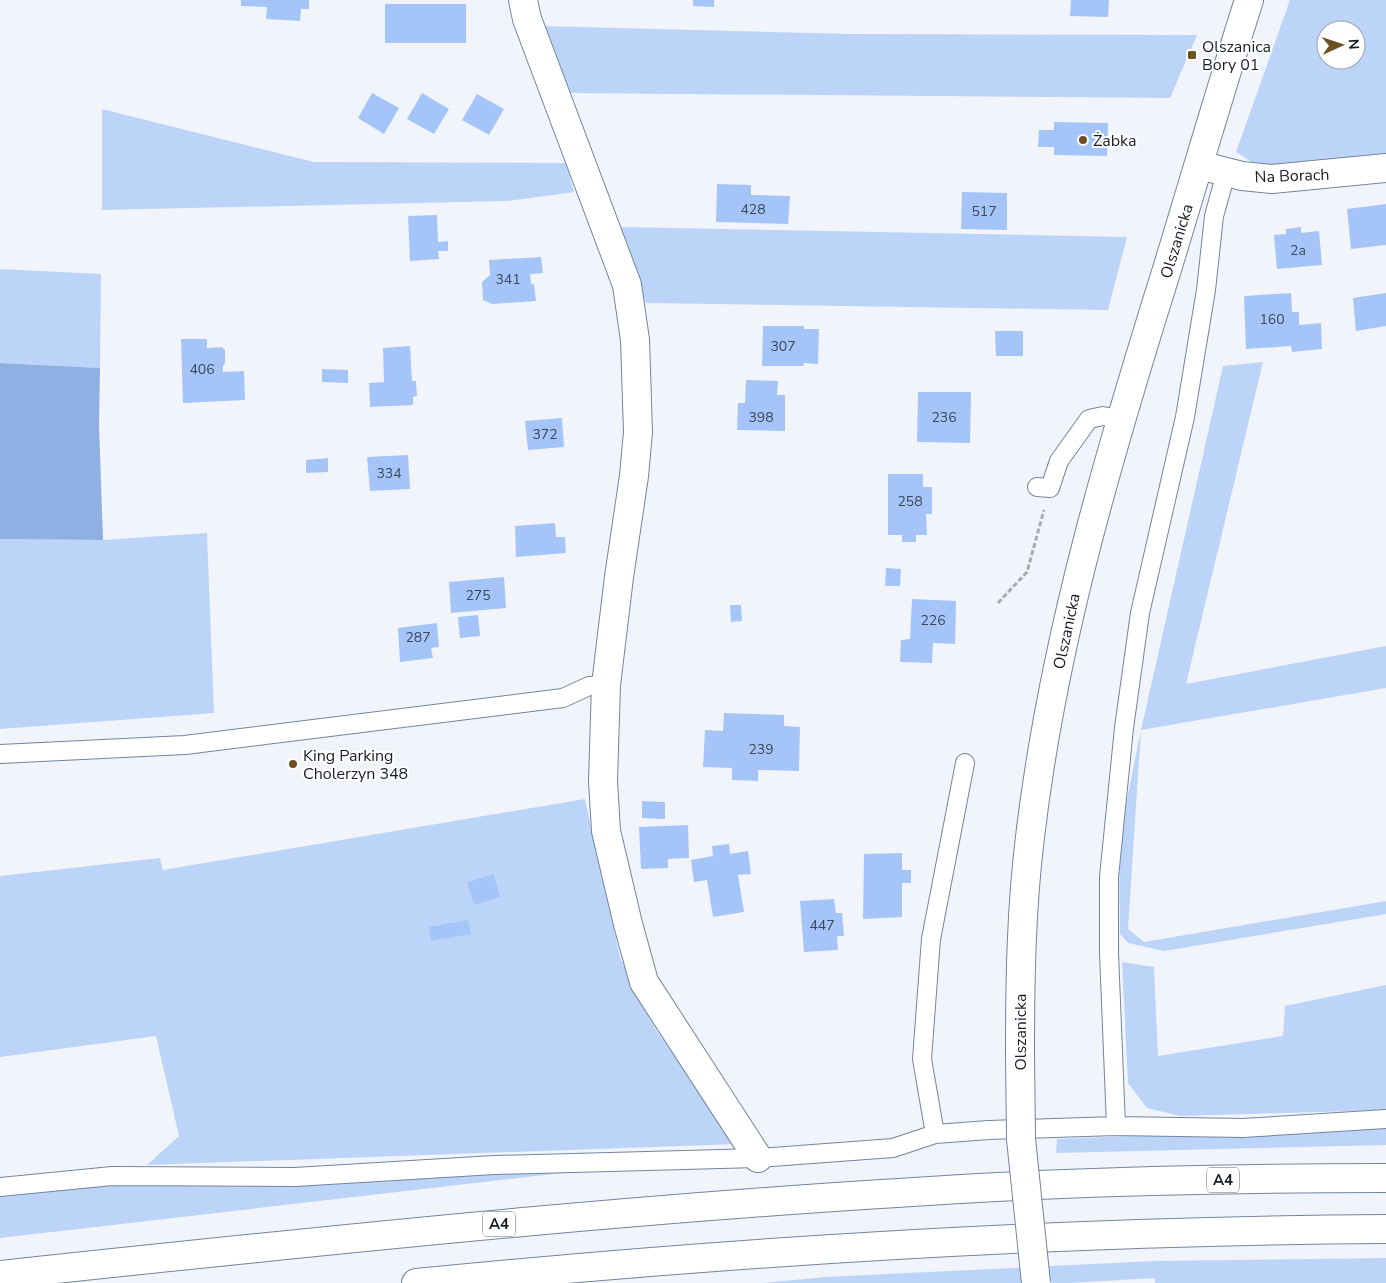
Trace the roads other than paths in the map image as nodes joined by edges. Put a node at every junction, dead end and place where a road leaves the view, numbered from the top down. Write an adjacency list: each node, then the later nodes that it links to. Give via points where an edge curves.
1 (523, 0): 8 (main road, via 527,19 627,285 635,340 638,432)
2 (1249, 0): 3 (main road, Olszanicka)
3 (1199, 165): 5 (main road, Na Borach); 6 (main road, Olszanicka)
4 (1386, 168): 5 (main road, Na Borach, via 1272,179)
5 (1226, 173): 12 (lane, via 1214,216 1206,290 1185,417 1140,613 1124,728 1109,877)
6 (1120, 419): 7 (lane, via 1103,416 1089,420); 20 (main road, Olszanicka, bridge, via 1073,596 1052,695 1029,839 1020,970 1021,1139)
7 (1044, 488)
8 (606, 685): 9 (lane, via 589,686 563,698 185,744); 14 (main road, via 603,781 606,831 644,982)
9 (0, 754)
10 (965, 763): 13 (lane, via 931,939 922,1059)
11 (1386, 1119): 12 (lane, via 1243,1128)
12 (1116, 1126): 13 (lane)
13 (935, 1134): 14 (lane, via 893,1148)
14 (758, 1158): 16 (lane, via 494,1165 295,1177 112,1176)
15 (1386, 1178): 18 (main road, A4, via 1039,1185 783,1201 482,1226)
16 (0, 1187)
17 (1386, 1229): 19 (main road, via 1001,1240 640,1263)
18 (0, 1275)
19 (416, 1283)
20 (1036, 1283)

